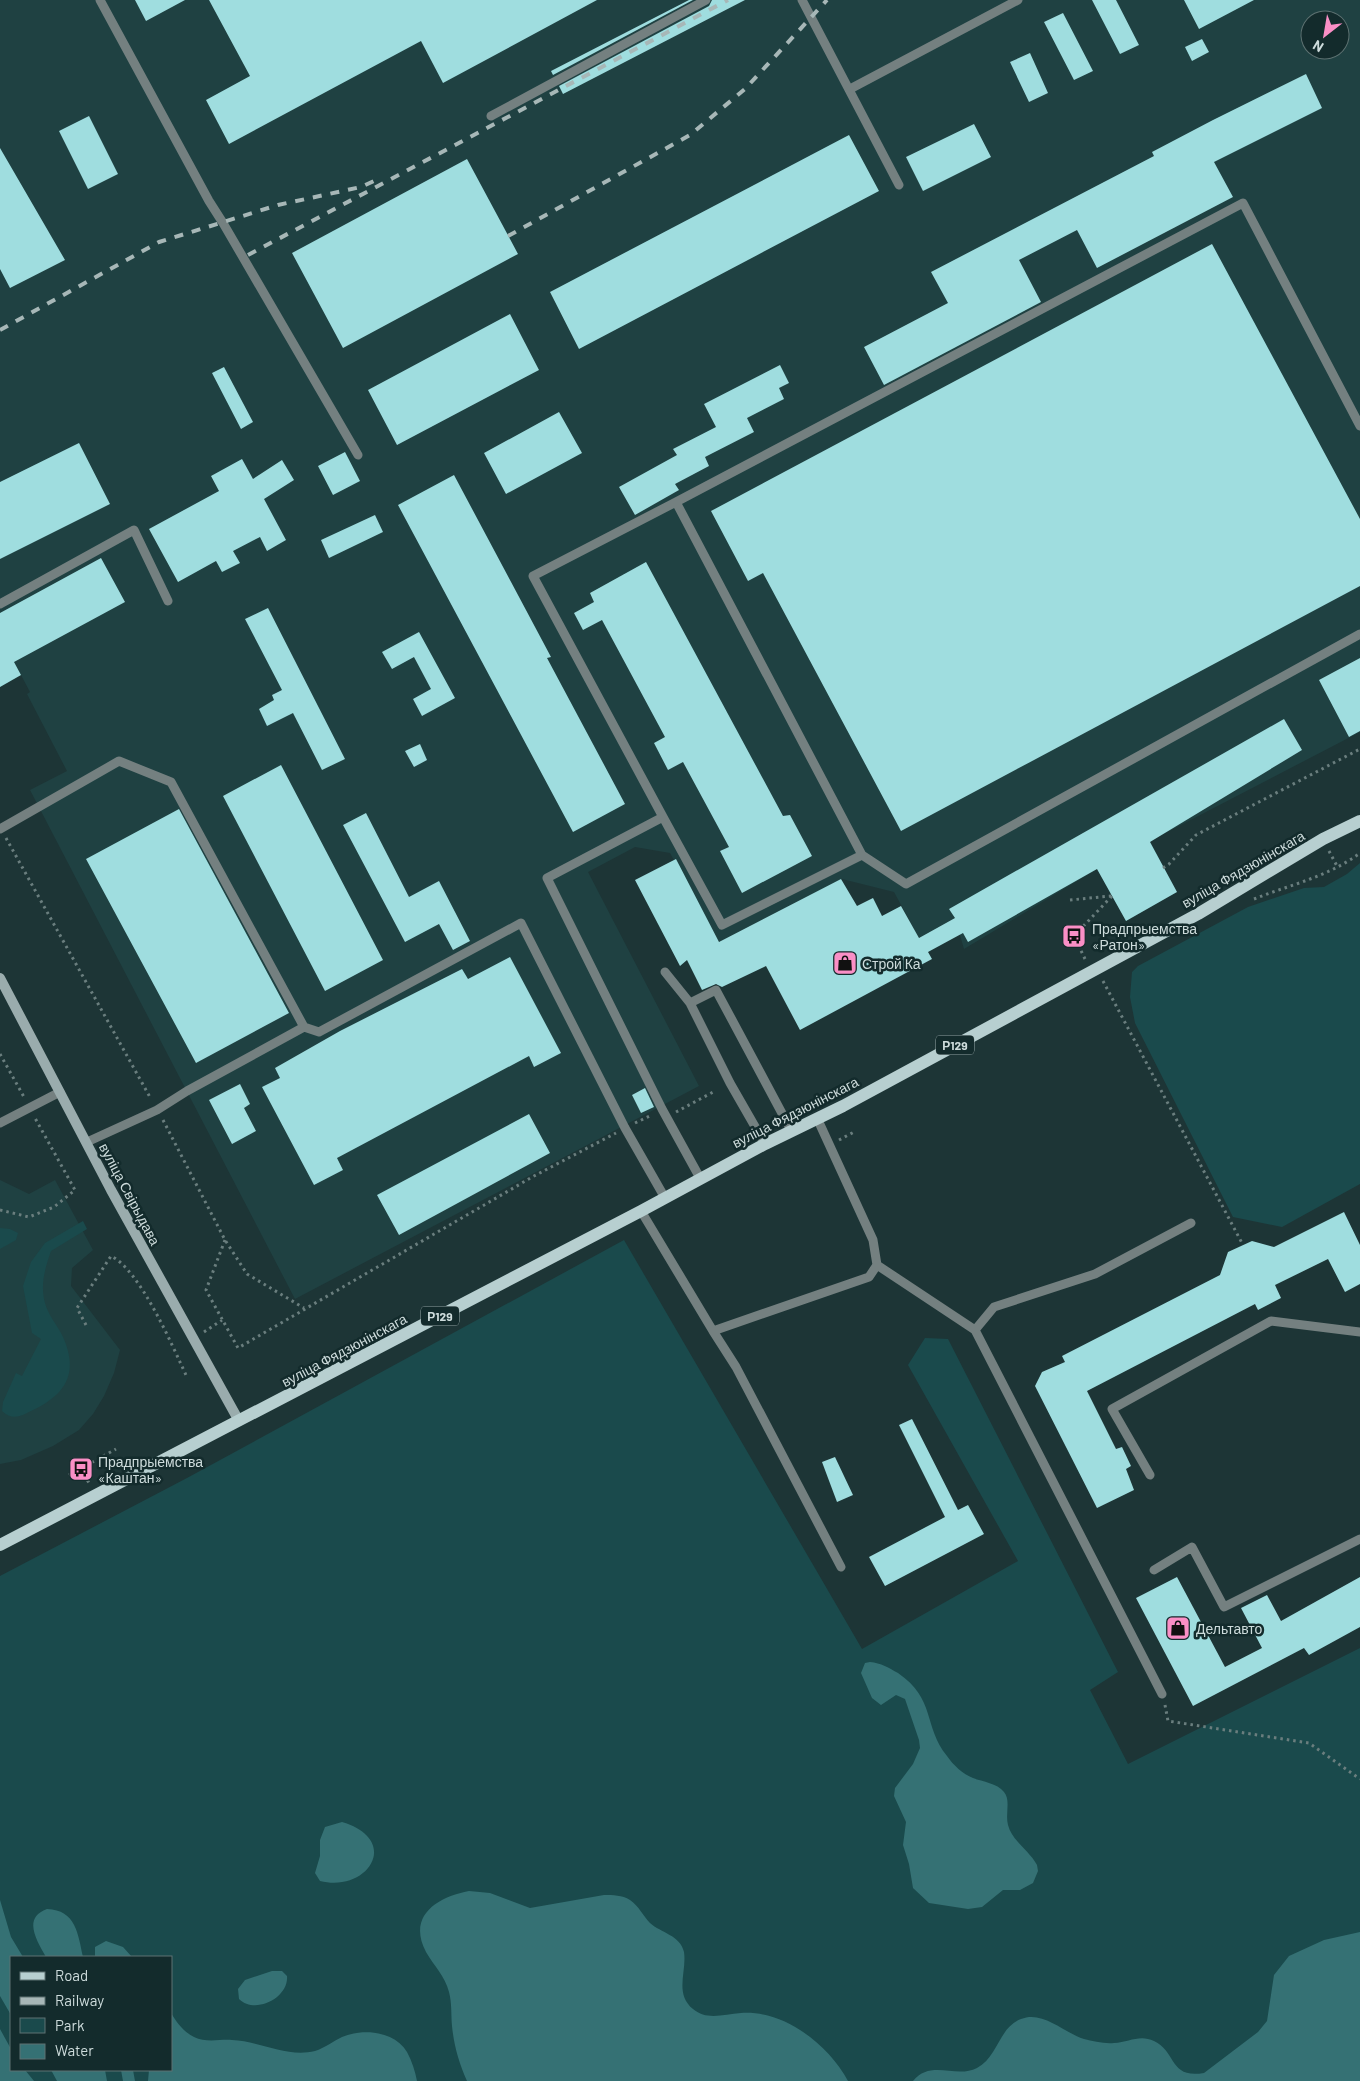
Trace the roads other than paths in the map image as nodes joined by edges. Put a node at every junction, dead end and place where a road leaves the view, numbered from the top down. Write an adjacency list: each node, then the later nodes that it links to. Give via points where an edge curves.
1 (100, 0): 9 (lane, via 209,201)
2 (706, 0): 6 (lane)
3 (802, 0): 5 (lane)
4 (1018, 0): 5 (lane)
5 (850, 89): 7 (lane)
6 (491, 116)
7 (899, 185)
8 (1360, 426): 10 (lane, via 1243,203)
9 (358, 455)
10 (676, 502): 14 (lane, via 533,576); 17 (lane)
11 (168, 601): 12 (lane, via 134,530)
12 (0, 604)
13 (1360, 634): 17 (lane, via 906,884)
14 (663, 817): 17 (lane, via 722,926); 28 (lane, via 548,878 662,1109)
15 (1360, 821): 23 (main road, вуліца Фядзюнінскага / Р129, via 1091,971)
16 (1, 829): 21 (lane, via 119,761 171,782)
17 (862, 855)
18 (665, 972): 20 (lane)
19 (0, 978): 22 (main road, вуліца Свірыдава)
20 (690, 1003): 25 (lane, via 716,990); 27 (lane)
21 (304, 1027): 26 (lane, via 158,1110); 29 (lane, via 319,1032 521,923)
22 (60, 1092): 24 (lane); 26 (main road, вуліца Свірыдава)
23 (817, 1118): 25 (main road, вуліца Фядзюнінскага / Р129); 32 (lane, via 873,1240)
24 (0, 1123)
25 (791, 1130): 27 (main road, вуліца Фядзюнінскага / Р129)
26 (86, 1142): 36 (main road, вуліца Свірыдава)
27 (765, 1144): 28 (main road, вуліца Фядзюнінскага / Р129)
28 (700, 1178): 29 (main road, вуліца Фядзюнінскага / Р129)
29 (665, 1198): 30 (main road, вуліца Фядзюнінскага / Р129)
30 (641, 1211): 34 (lane); 36 (main road, вуліца Фядзюнінскага / Р129)
31 (1191, 1223): 33 (lane, via 1095,1274 994,1308)
32 (877, 1265): 33 (lane); 34 (lane, via 869,1277)
33 (975, 1330): 42 (lane)
34 (713, 1331): 40 (lane, via 736,1367)
35 (1360, 1332): 37 (lane, via 1272,1321 1112,1409)
36 (239, 1422): 39 (main road, Р129)
37 (1150, 1475)
38 (1360, 1539): 41 (lane, via 1224,1607 1192,1547)
39 (0, 1545)
40 (841, 1567)
41 (1154, 1570)
42 (1162, 1694)

